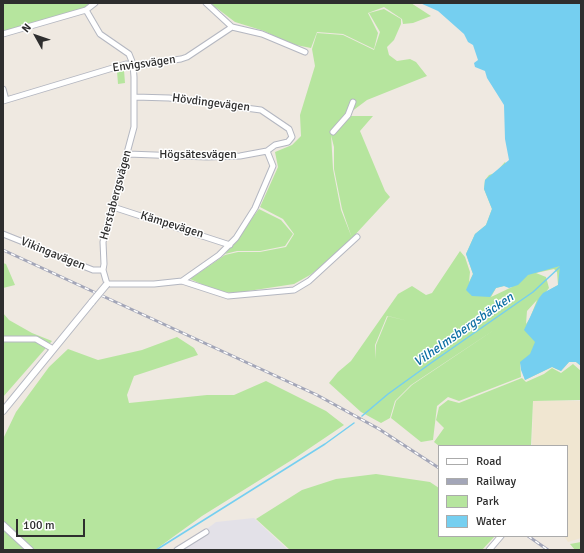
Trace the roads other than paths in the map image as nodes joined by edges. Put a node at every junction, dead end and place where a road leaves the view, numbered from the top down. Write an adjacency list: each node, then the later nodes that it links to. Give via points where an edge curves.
1 (95, 3): 3 (street)
2 (206, 3): 4 (street)
3 (86, 10): 5 (street); 7 (street, Herstabergsvägen, via 96,29 127,51)
4 (232, 27): 6 (street, via 262,34); 7 (street, Envigsvägen, via 188,57)
5 (3, 34)
6 (305, 52)
7 (133, 64): 9 (street, Herstabergsvägen); 10 (street, Envigsvägen, via 99,71)
8 (3, 89): 10 (street)
9 (135, 97): 13 (street, Hövdingevägen, via 169,98 261,110 289,129 292,137 288,142 275,145); 14 (street, Herstabergsvägen, via 134,127)
10 (5, 101)
11 (353, 102): 12 (street, via 348,115)
12 (333, 132)
13 (267, 151): 14 (street, Högsätesvägen, via 240,156 207,157); 18 (street, via 273,166 255,208)
14 (128, 154): 15 (street, Herstabergsvägen)
15 (112, 207): 18 (street, Kämpevägen); 19 (street, Herstabergsvägen, via 102,242)
16 (3, 234): 19 (street, Vikingavägen, via 93,270)
17 (357, 237): 20 (street, via 309,281 294,290 228,296)
18 (230, 244): 20 (street)
19 (103, 270): 21 (street, Herstabergsvägen)
20 (182, 281): 21 (street)
21 (106, 284): 23 (street, bridge)
22 (3, 340): 23 (street, via 36,338)
23 (53, 349): 24 (street)
24 (3, 411)
25 (3, 525): 28 (street)
26 (206, 532): 29 (street)
27 (500, 537): 30 (street)
28 (30, 550)
29 (177, 550)
30 (489, 550)

